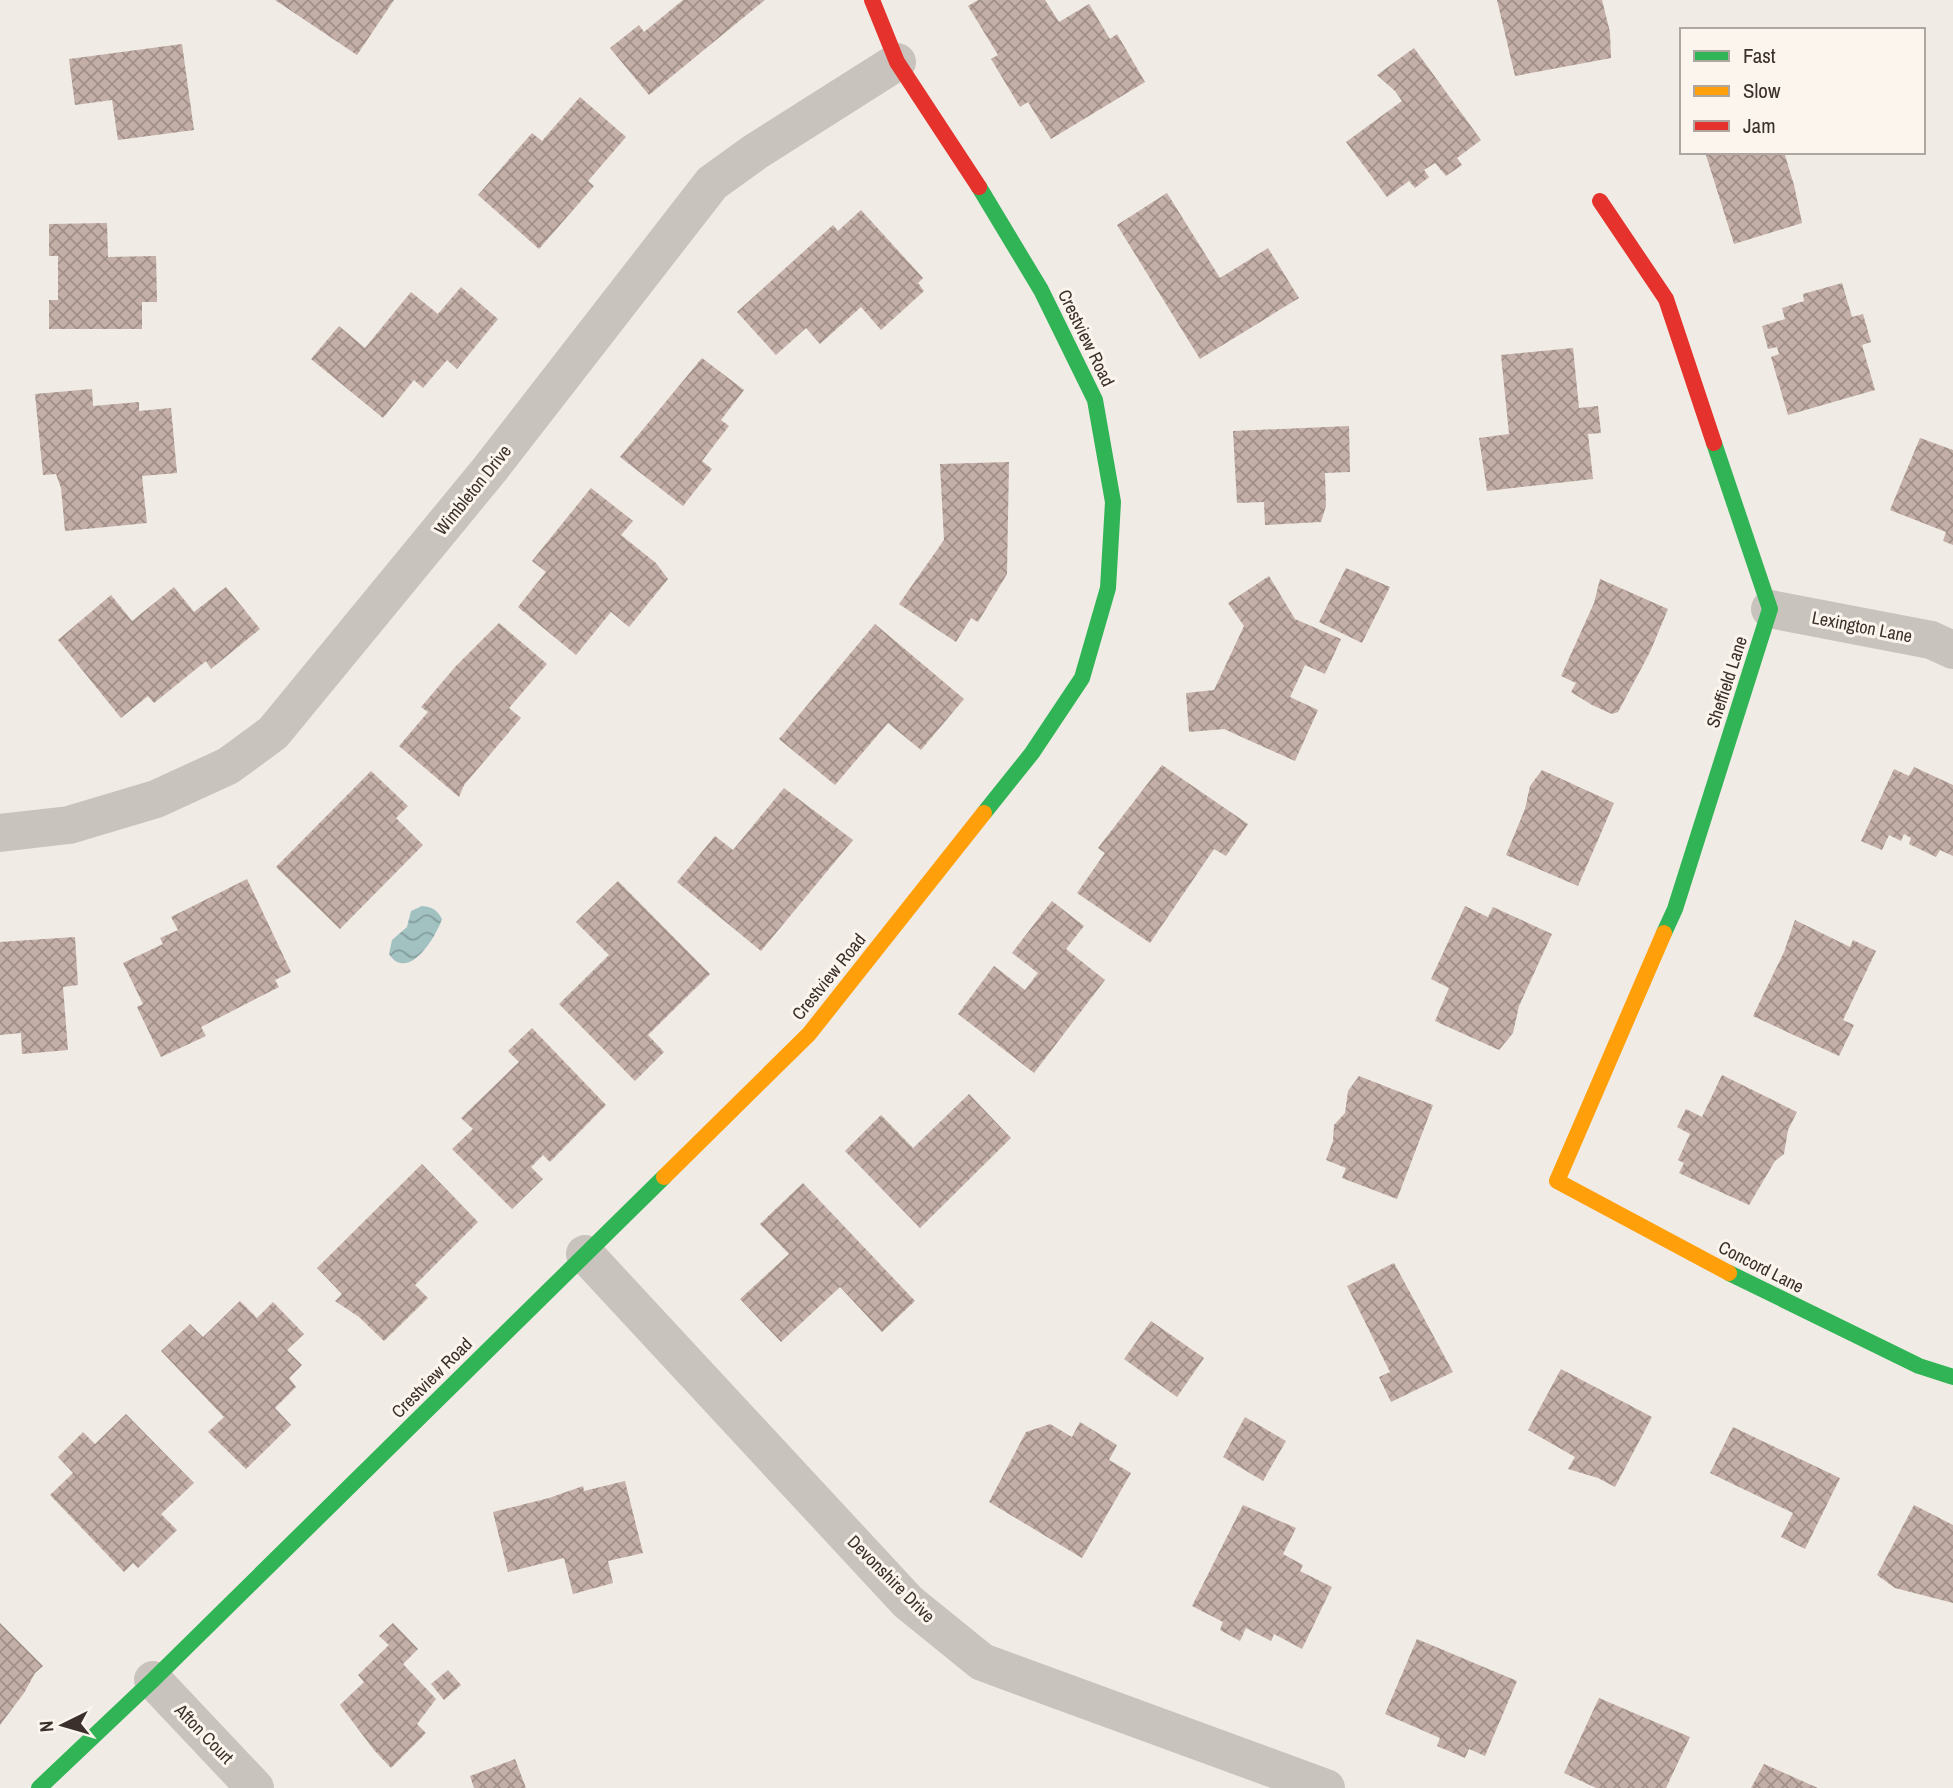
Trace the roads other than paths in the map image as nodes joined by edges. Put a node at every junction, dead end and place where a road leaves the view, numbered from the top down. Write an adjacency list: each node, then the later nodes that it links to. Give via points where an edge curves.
1 (872, 0): 2 (street, Crestview Road)
2 (897, 62): 6 (street, Wimbleton Drive, via 712,183 491,469 273,733 228,766 156,799 69,825); 8 (street, Crestview Road, via 1041,290 1095,400 1113,502 1108,588 1082,678 1032,753 809,1034)
3 (1600, 201): 4 (street, via 1666,299)
4 (1770, 609): 5 (street, Lexington Lane, via 1931,640); 7 (street, Sheffield Lane, via 1675,909)
5 (1953, 650)
6 (0, 833)
7 (1557, 1181): 9 (street, Concord Lane, via 1754,1286 1919,1366)
8 (585, 1254): 10 (street, Crestview Road); 13 (street, Devonshire Drive, via 908,1602 982,1662)
9 (1953, 1377)
10 (153, 1680): 11 (street, Crestview Road); 12 (street, Afton Court)
11 (39, 1788)
12 (255, 1788)
13 (1326, 1788)

